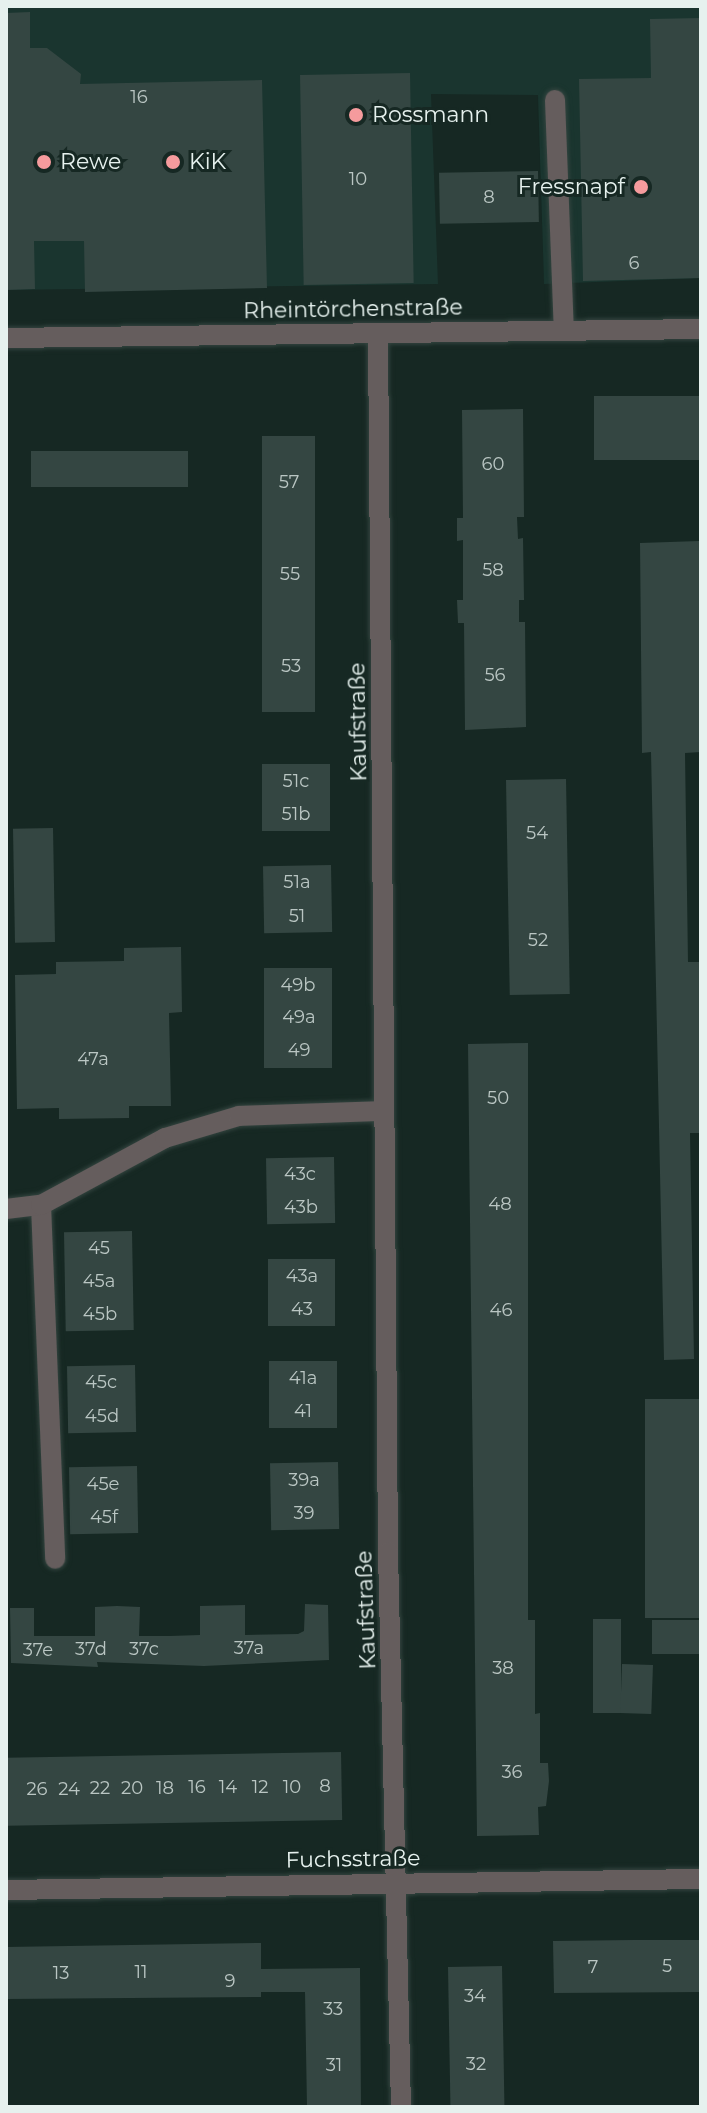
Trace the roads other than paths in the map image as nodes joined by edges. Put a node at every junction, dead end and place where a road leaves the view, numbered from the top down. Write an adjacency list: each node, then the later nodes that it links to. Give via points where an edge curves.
1 (555, 100): 3 (street)
2 (701, 329): 3 (street, Rheintörchenstraße)
3 (564, 330): 4 (street, Rheintörchenstraße)
4 (378, 333): 5 (street, Rheintörchenstraße); 6 (street, Kaufstraße)
5 (6, 338)
6 (383, 1111): 7 (street, via 239,1116 165,1138); 11 (street, Kaufstraße)
7 (41, 1205): 8 (street); 9 (street)
8 (6, 1209)
9 (55, 1559)
10 (701, 1879): 11 (street, Fuchsstraße)
11 (397, 1882): 12 (street, Fuchsstraße); 13 (street, Kaufstraße)
12 (6, 1890)
13 (401, 2107)

